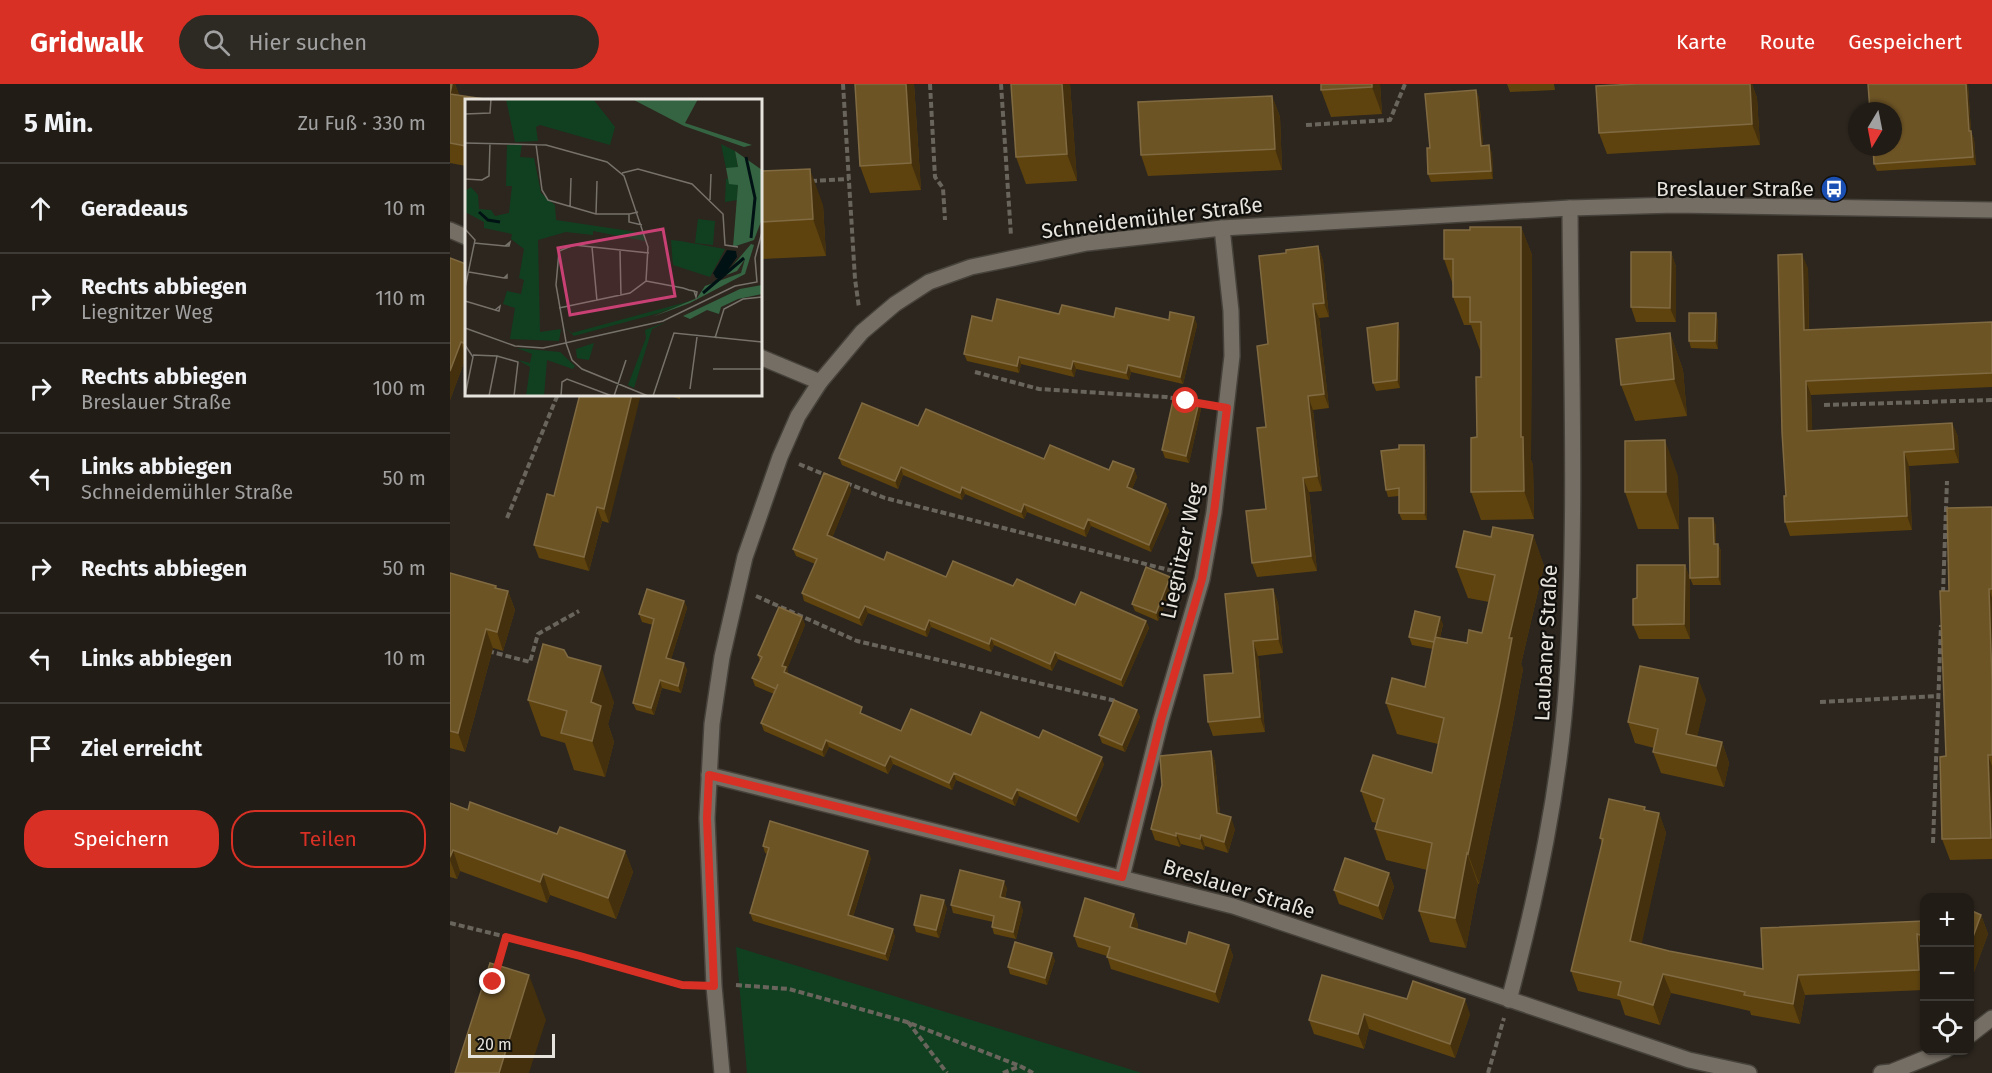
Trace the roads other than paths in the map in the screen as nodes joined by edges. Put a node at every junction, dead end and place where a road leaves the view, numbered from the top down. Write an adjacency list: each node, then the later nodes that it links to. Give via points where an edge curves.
1 (1570, 208): 2 (street, Schneidemühler Straße, via 1675,205); 3 (street, Schneidemühler Straße); 10 (street, Laubaner Straße, via 1572,550 1567,681 1548,831)
2 (1992, 210)
3 (1222, 228): 7 (street, Schneidemühler Straße, via 1087,243 971,267 929,282 862,332); 9 (street, Liegnitzer Weg, via 1233,356 1214,512 1202,579 1161,720)
4 (450, 230): 5 (street)
5 (465, 237)
6 (762, 358): 7 (street)
7 (820, 382): 8 (street, Schneidemühler Straße, via 798,416 780,457 749,546 722,657)
8 (709, 775): 9 (street, Breslauer Straße); 14 (street, Schneidemühler Straße, via 707,818 714,986)
9 (1122, 877): 10 (street, Breslauer Straße, via 1233,906)
10 (1509, 1000): 15 (street, Breslauer Straße, via 1689,1060)
11 (1992, 1018): 12 (street)
12 (1974, 1032)
13 (1934, 1055): 16 (street)
14 (722, 1073)
15 (1749, 1073)
16 (1881, 1073)

